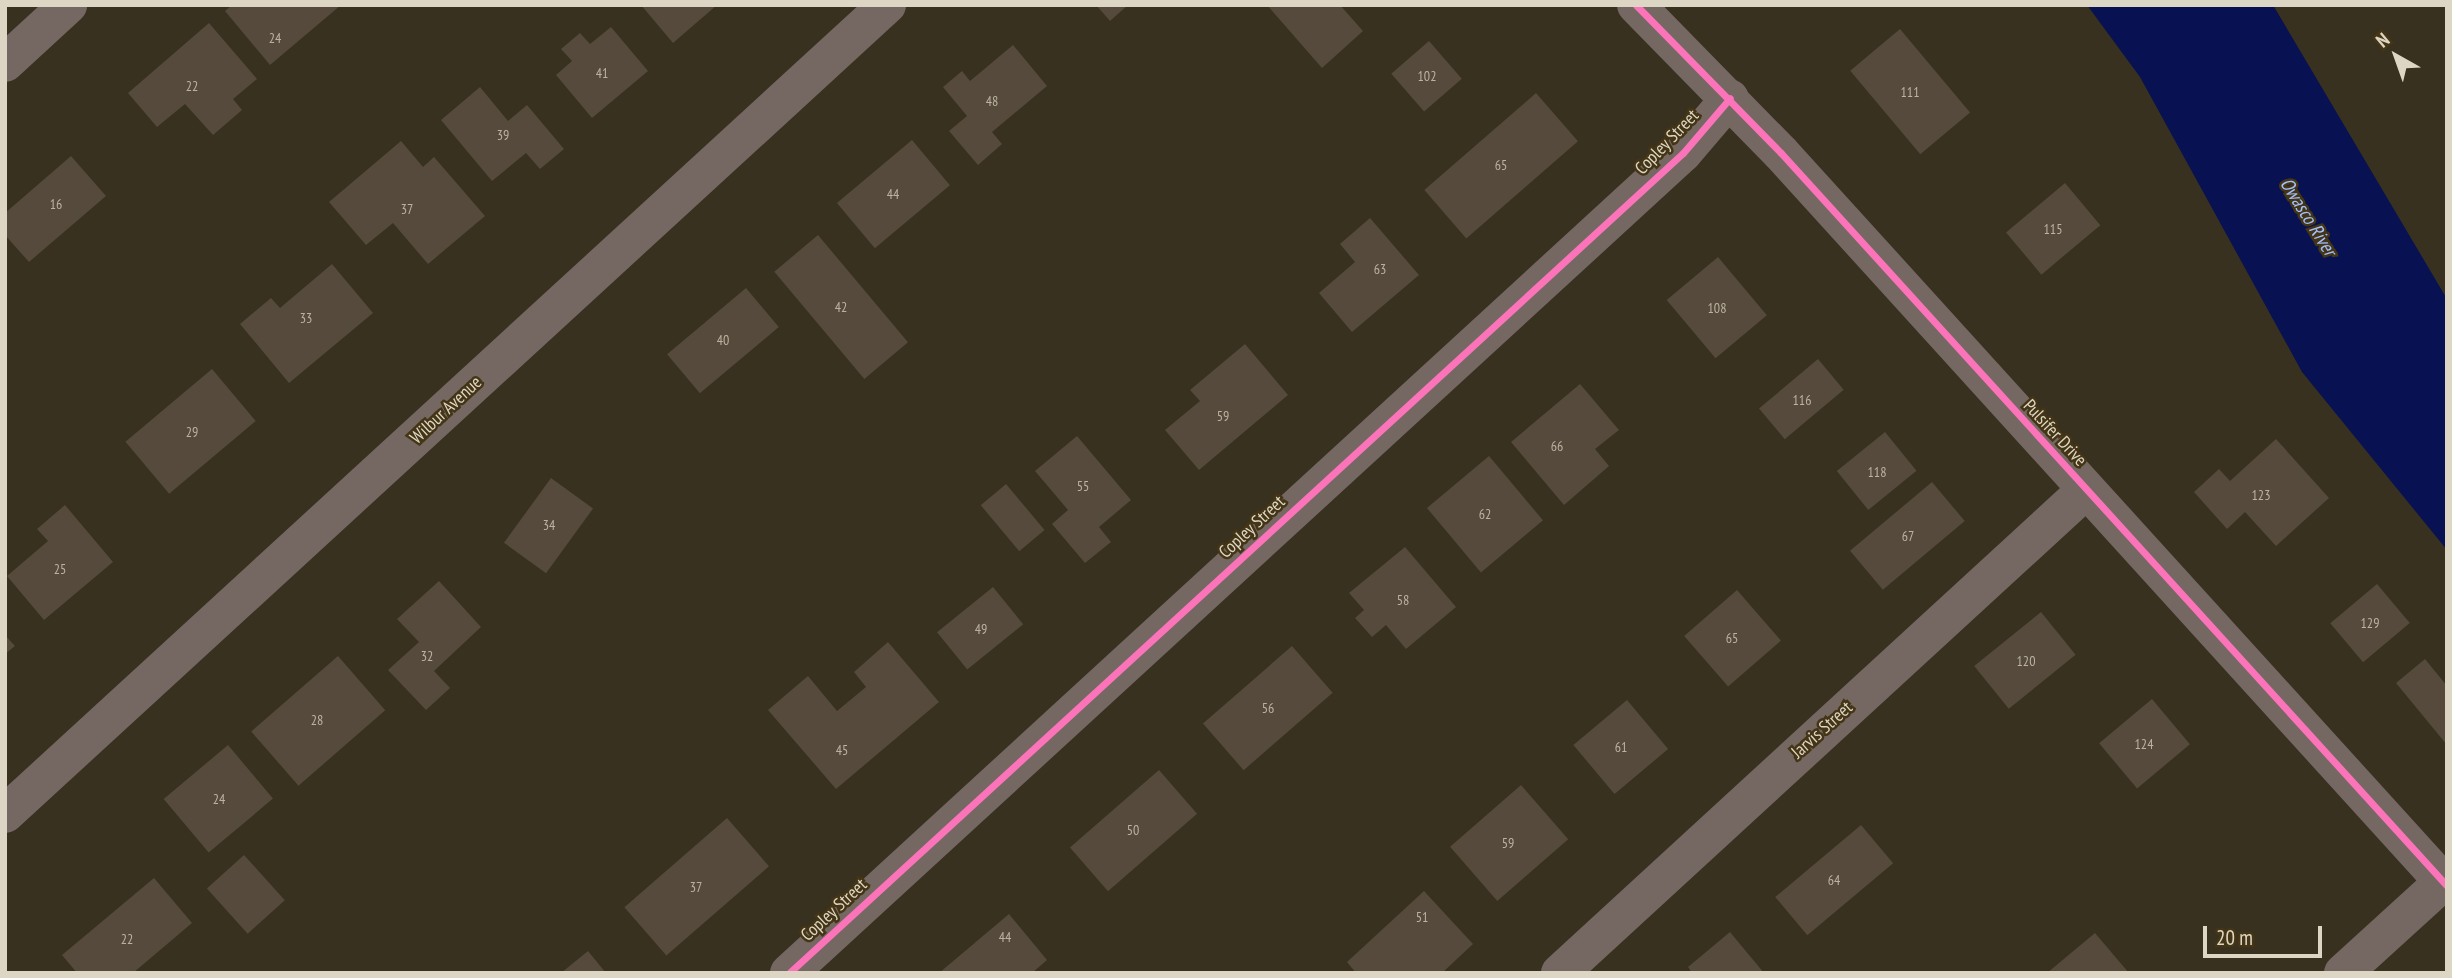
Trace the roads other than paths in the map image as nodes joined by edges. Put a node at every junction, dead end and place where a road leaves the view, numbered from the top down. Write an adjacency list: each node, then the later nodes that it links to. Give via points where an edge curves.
1 (68, 5): 4 (street)
2 (887, 5): 7 (street, Wilbur Avenue)
3 (1636, 5): 5 (street, Pulsifer Drive)
4 (5, 63)
5 (1730, 98): 6 (street, Pulsifer Drive); 9 (street, Copley Street, via 1683,153)
6 (2086, 490): 8 (street, Pulsifer Drive); 10 (street, Jarvis Street)
7 (5, 814)
8 (2445, 884): 11 (street)
9 (789, 973)
10 (1560, 973)
11 (2343, 973)

